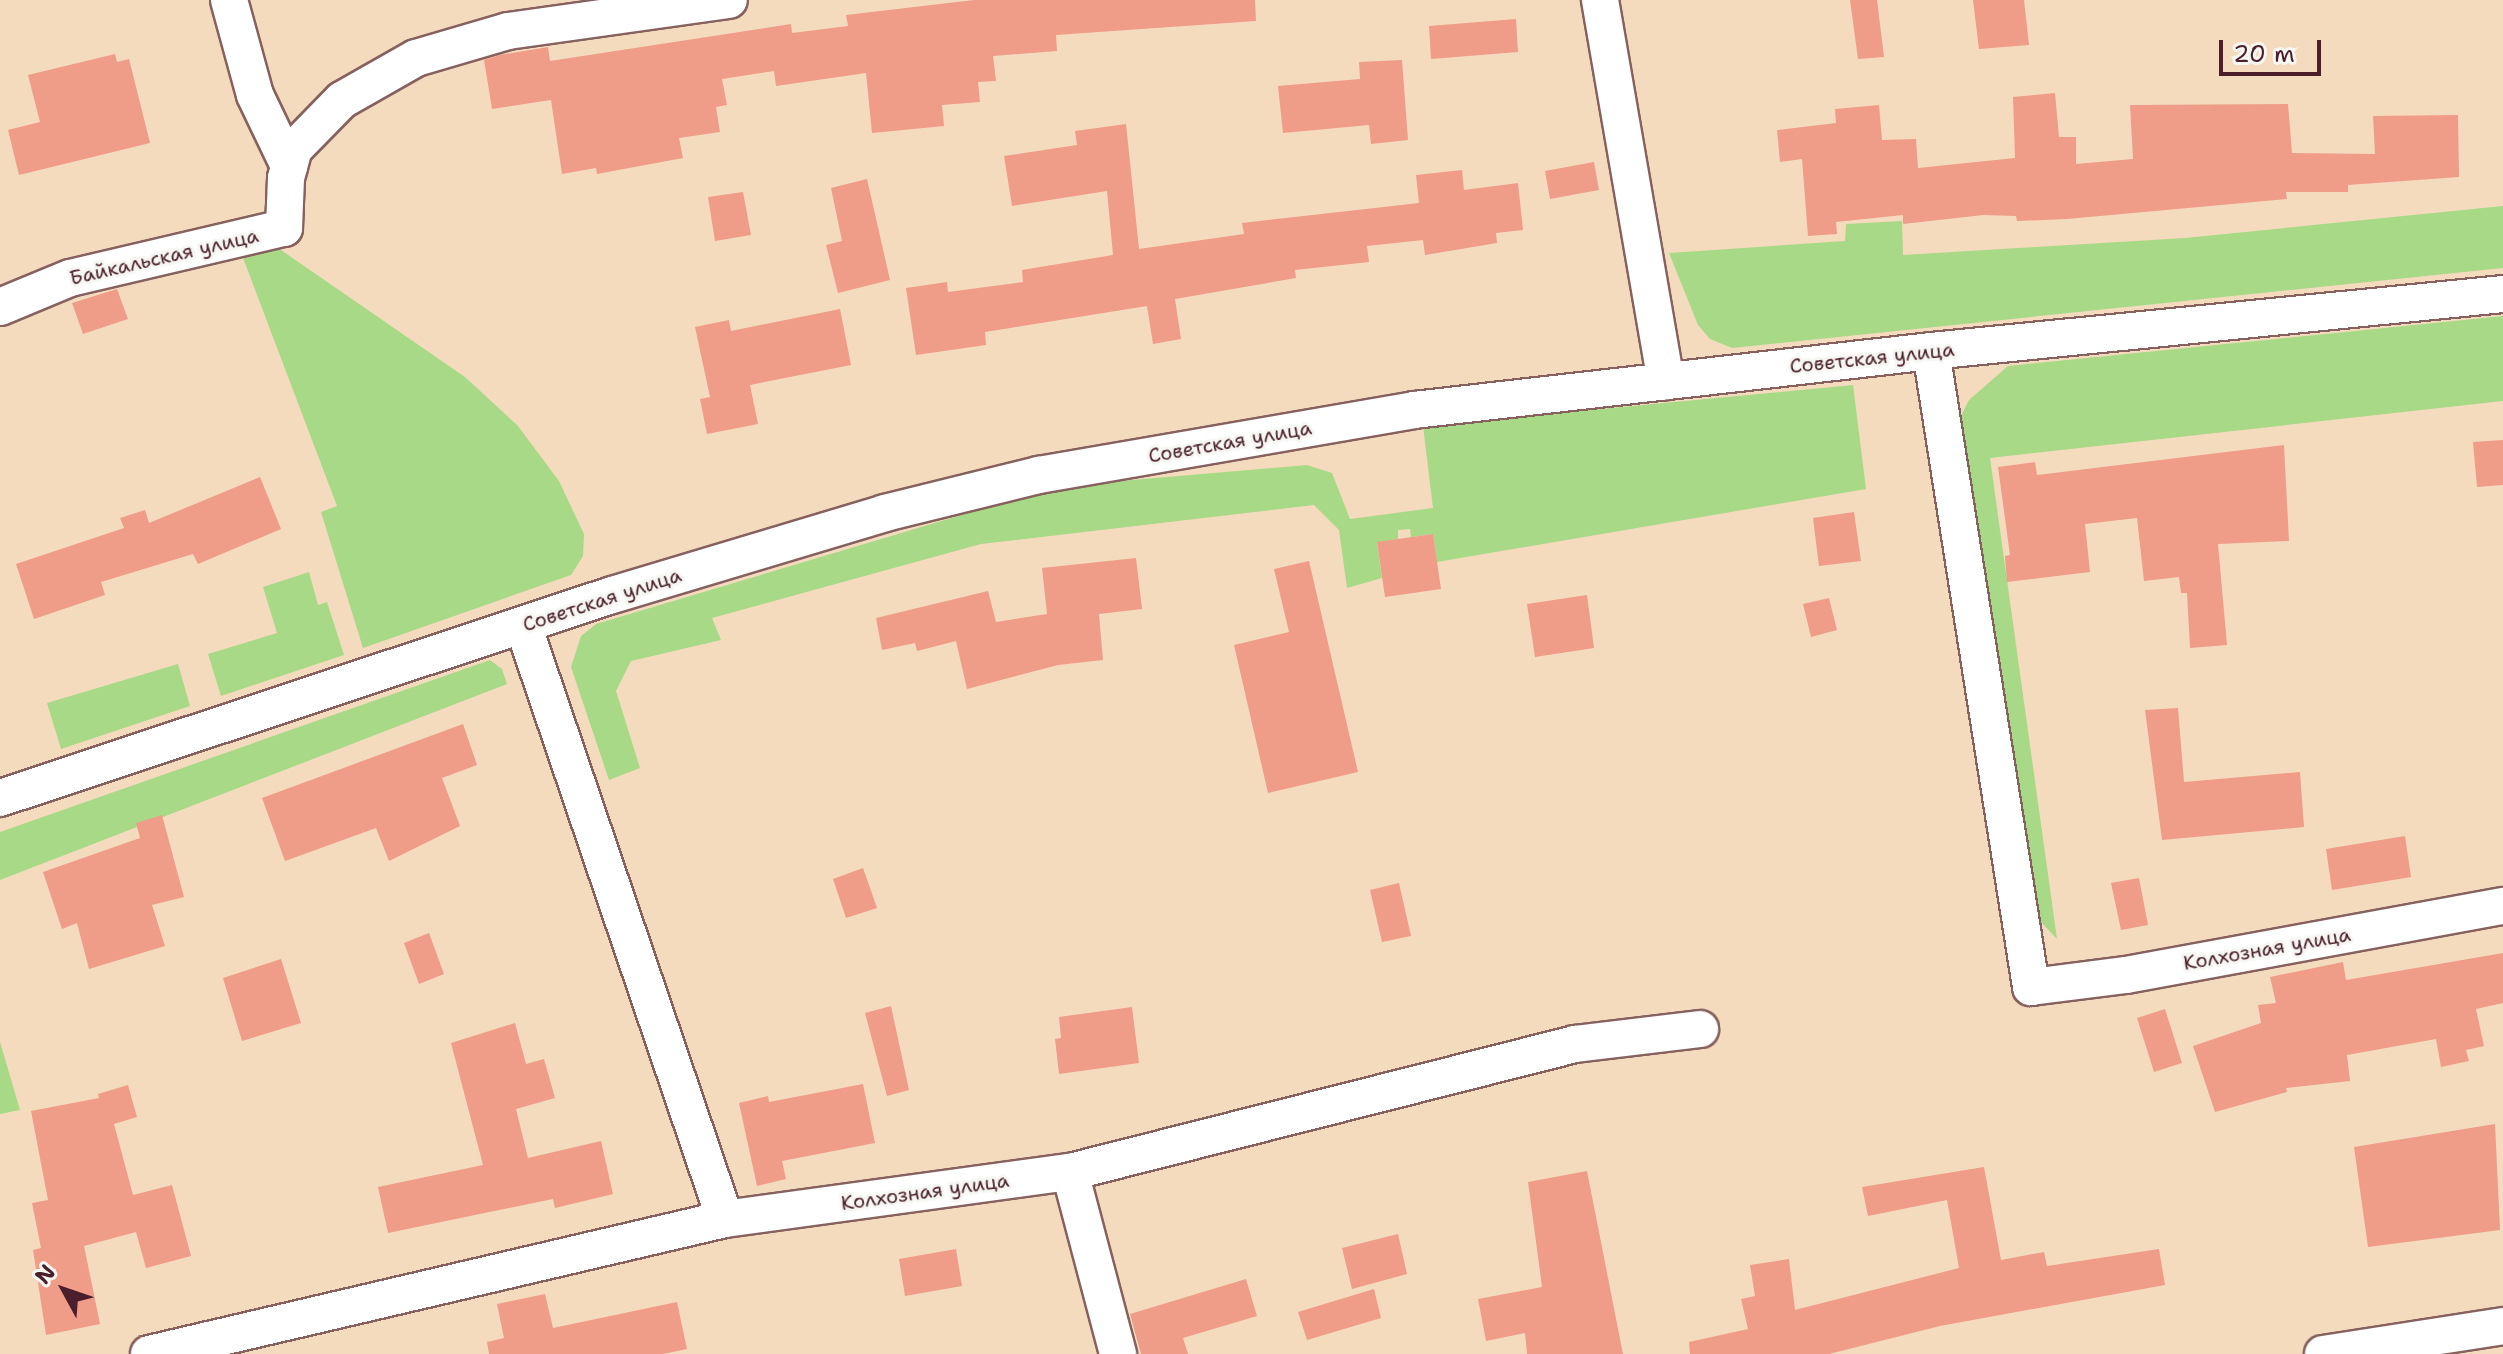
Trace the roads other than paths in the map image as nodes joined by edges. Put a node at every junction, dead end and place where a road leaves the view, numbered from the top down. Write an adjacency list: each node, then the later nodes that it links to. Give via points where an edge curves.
1 (229, 0): 4 (street, via 255,95)
2 (729, 0): 4 (street, via 508,31 416,58 342,100 294,149)
3 (1600, 0): 8 (street)
4 (289, 166): 6 (street, Байкальская улица, via 284,228 70,278)
5 (2503, 294): 7 (street, Советская улица)
6 (0, 307)
7 (1931, 351): 8 (street, Советская улица); 11 (street, Колхозная улица, via 2031,987 2126,975)
8 (1666, 381): 9 (street, Советская улица, via 1414,410 1039,475 870,517)
9 (523, 625): 10 (street, Советская улица); 14 (street)
10 (0, 798)
11 (2503, 906)
12 (1700, 1029): 13 (street, Колхозная улица, via 1575,1044)
13 (1070, 1172): 14 (street, Колхозная улица); 17 (street)
14 (725, 1219): 16 (street, Колхозная улица)
15 (2503, 1326): 18 (street)
16 (149, 1354)
17 (1118, 1354)
18 (2323, 1354)

